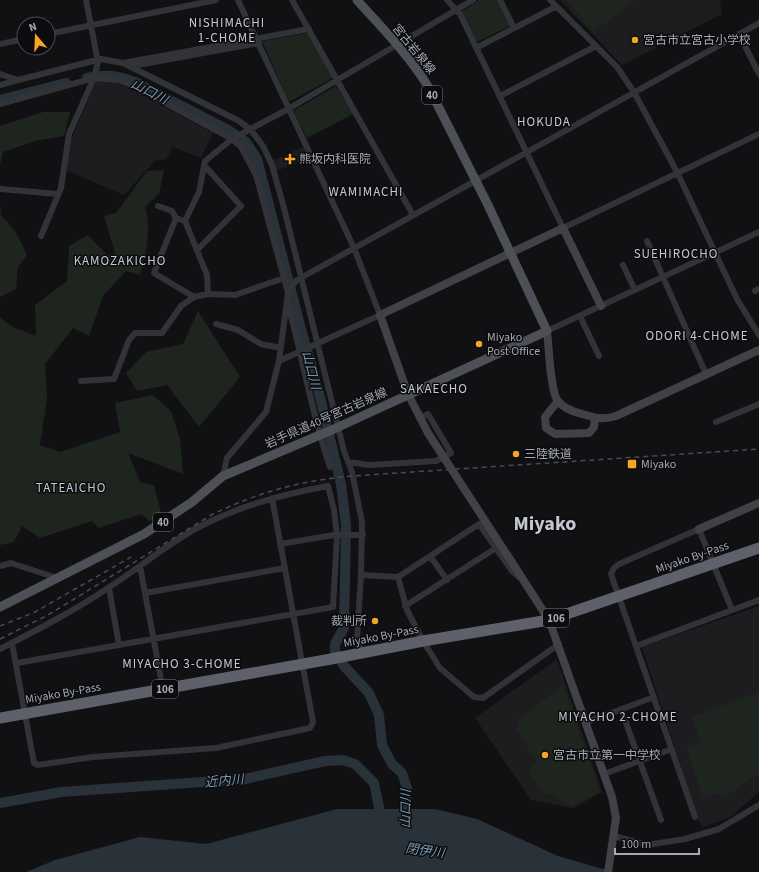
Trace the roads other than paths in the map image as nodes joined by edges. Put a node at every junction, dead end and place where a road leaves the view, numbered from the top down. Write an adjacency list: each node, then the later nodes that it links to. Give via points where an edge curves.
1 (86, 0): 13 (street)
2 (216, 0): 13 (street)
3 (238, 0): 19 (street)
4 (292, 0): 15 (street)
5 (357, 0): 21 (main road, 宮古岩泉線 / 40)
6 (447, 0): 11 (street)
7 (473, 0): 11 (street)
8 (500, 0): 14 (street)
9 (550, 0): 10 (street)
10 (555, 7): 14 (street); 22 (street)
11 (456, 10): 21 (street); 23 (street)
12 (759, 24): 17 (street)
13 (91, 25): 16 (street); 24 (street)
14 (514, 28): 23 (street)
15 (309, 29): 19 (street); 30 (street)
16 (56, 32)
17 (739, 34): 28 (street); 33 (street)
18 (16, 41): 20 (street)
19 (257, 41): 25 (street); 26 (street); 36 (street)
20 (0, 44)
21 (397, 44): 30 (street); 43 (main road, 宮古岩泉線 / 40, via 429,88)
22 (596, 46): 33 (street, via 617,67); 34 (street)
23 (476, 48): 34 (street)
24 (98, 61): 25 (street); 29 (street); 31 (street)
25 (123, 63): 26 (street)
26 (132, 66): 37 (street, via 239,121)
27 (0, 74): 31 (street)
28 (759, 74)
29 (94, 78): 35 (street); 39 (street, via 118,80 132,85); 45 (street, via 69,134 61,188)
30 (337, 79): 36 (street); 47 (street)
31 (18, 80): 32 (street)
32 (0, 85)
33 (634, 92): 40 (street); 42 (street)
34 (500, 96): 40 (street)
35 (0, 104)
36 (288, 109): 37 (street); 54 (street)
37 (249, 131): 39 (street); 61 (street, via 263,146 272,165)
38 (759, 134): 42 (street)
39 (232, 139): 41 (street, via 205,161); 60 (street, via 241,147 256,175)
40 (527, 152): 43 (street); 50 (street)
41 (204, 165): 49 (street, via 199,192); 55 (street, via 241,206)
42 (677, 172): 50 (street); 57 (street)
43 (475, 181): 47 (street); 56 (main road, 宮古岩泉線 / 40)
44 (1, 189): 45 (street)
45 (57, 194): 52 (street)
46 (158, 206): 48 (street, via 172,211)
47 (413, 215): 54 (street)
48 (176, 218): 49 (street); 65 (street, via 154,273)
49 (185, 220): 55 (street)
50 (563, 228): 56 (street); 67 (street)
51 (759, 232): 57 (street)
52 (41, 236)
53 (647, 241): 59 (street)
54 (354, 248): 61 (street); 68 (street)
55 (197, 250): 64 (street, via 207,275)
56 (510, 253): 68 (street); 71 (main road, 40)
57 (716, 253): 59 (street); 72 (street, via 737,299)
58 (623, 265): 62 (street)
59 (664, 277): 62 (street); 79 (street)
60 (284, 278): 63 (street); 64 (street, via 235,295)
61 (299, 279): 63 (street); 73 (street)
62 (635, 290): 67 (street)
63 (289, 291): 66 (street)
64 (208, 294): 65 (street)
65 (194, 297): 80 (street, via 181,306 162,333 135,333 129,340 114,379)
66 (287, 302): 74 (street); 76 (street)
67 (601, 306): 69 (street)
68 (380, 315): 73 (street); 81 (street)
69 (580, 316): 71 (street); 77 (street)
70 (216, 324): 74 (street, via 238,330 261,344)
71 (546, 330): 81 (main road, 岩手県道40号宮古岩泉線 / 40); 82 (street, via 553,390)
72 (759, 335)
73 (316, 344): 76 (street); 87 (street)
74 (281, 348): 78 (street)
75 (759, 350): 79 (street)
76 (302, 351): 78 (street); 88 (street)
77 (599, 356)
78 (279, 361): 91 (street, via 266,412 227,458)
79 (706, 374): 85 (street, via 616,416)
80 (81, 381)
81 (408, 394): 84 (street); 87 (main road, 岩手県道40号宮古岩泉線 / 40)
82 (558, 401): 85 (street, via 569,410); 85 (street, via 544,421 546,428 555,434 589,433 594,427)
83 (759, 404): 86 (street)
84 (420, 418): 89 (street, via 428,414 451,453 436,461 369,465); 109 (street, bridge)
85 (595, 418)
86 (716, 422)
87 (337, 427): 88 (main road, 岩手県道40号宮古岩泉線 / 40); 89 (street)
88 (321, 434): 90 (street); 91 (main road, 岩手県道40号宮古岩泉線 / 40)
89 (348, 462): 96 (street)
90 (330, 467)
91 (222, 476): 107 (main road, 岩手県道40号宮古岩泉線 / 40, via 192,502 144,534)
92 (272, 498): 95 (street, via 328,486); 97 (street); 103 (street, via 199,527)
93 (759, 503): 94 (street)
94 (699, 529): 101 (street); 112 (street, via 614,568 611,574)
95 (341, 535): 96 (street); 97 (street); 117 (street, via 333,607)
96 (363, 535): 105 (street)
97 (280, 544): 104 (street)
98 (496, 548): 100 (street, via 479,524); 108 (street); 109 (street, via 512,571)
99 (759, 548): 101 (highway, Miyako By-Pass / 106)
100 (430, 556): 106 (street); 108 (street)
101 (712, 564): 112 (highway, Miyako By-Pass / 106); 116 (street)
102 (0, 566): 107 (street, via 11,563)
103 (140, 566): 110 (street); 111 (street)
104 (285, 568): 111 (street); 117 (street)
105 (362, 575): 106 (street); 126 (street, via 357,639)
106 (398, 577): 114 (street)
107 (56, 578): 115 (main road, 岩手県道40号宮古岩泉線 / 40)
108 (447, 580): 114 (street)
109 (526, 582): 118 (street)
110 (109, 588): 121 (street, via 63,617); 123 (street)
111 (145, 593): 119 (street)
112 (618, 597): 118 (highway, Miyako By-Pass / 106); 124 (street)
113 (759, 600): 116 (street)
114 (406, 606): 120 (street)
115 (0, 608)
116 (732, 610): 124 (street)
117 (293, 614): 119 (street); 128 (street)
118 (549, 620): 120 (highway, Miyako By-Pass / 106); 122 (street)
119 (154, 639): 123 (street); 129 (street)
120 (423, 641): 122 (street, via 440,668 474,697 479,698 483,698); 126 (highway, Miyako By-Pass / 106)
121 (12, 643): 125 (street); 127 (street)
122 (559, 644): 134 (street)
123 (119, 645): 127 (street)
124 (636, 646): 130 (street)
125 (0, 649)
126 (362, 654): 128 (highway, Miyako By-Pass / 106)
127 (17, 663): 132 (street)
128 (301, 664): 129 (highway, Miyako By-Pass / 106); 132 (street, via 313,722 310,728 239,744 185,751 93,757 38,765 34,763)
129 (163, 690): 132 (highway, Miyako By-Pass / 106)
130 (654, 697): 131 (street); 135 (street)
131 (621, 709): 134 (street); 136 (street)
132 (24, 713): 133 (highway, Miyako By-Pass / 106)
133 (0, 718)
134 (587, 722): 137 (street)
135 (672, 749): 136 (street); 139 (street)
136 (640, 761): 137 (street); 140 (street)
137 (604, 774): 141 (street, via 616,818)
138 (759, 804): 141 (street, via 719,829 685,839 647,845)
139 (695, 817)
140 (661, 820)
141 (614, 836): 142 (street)
142 (608, 872)

